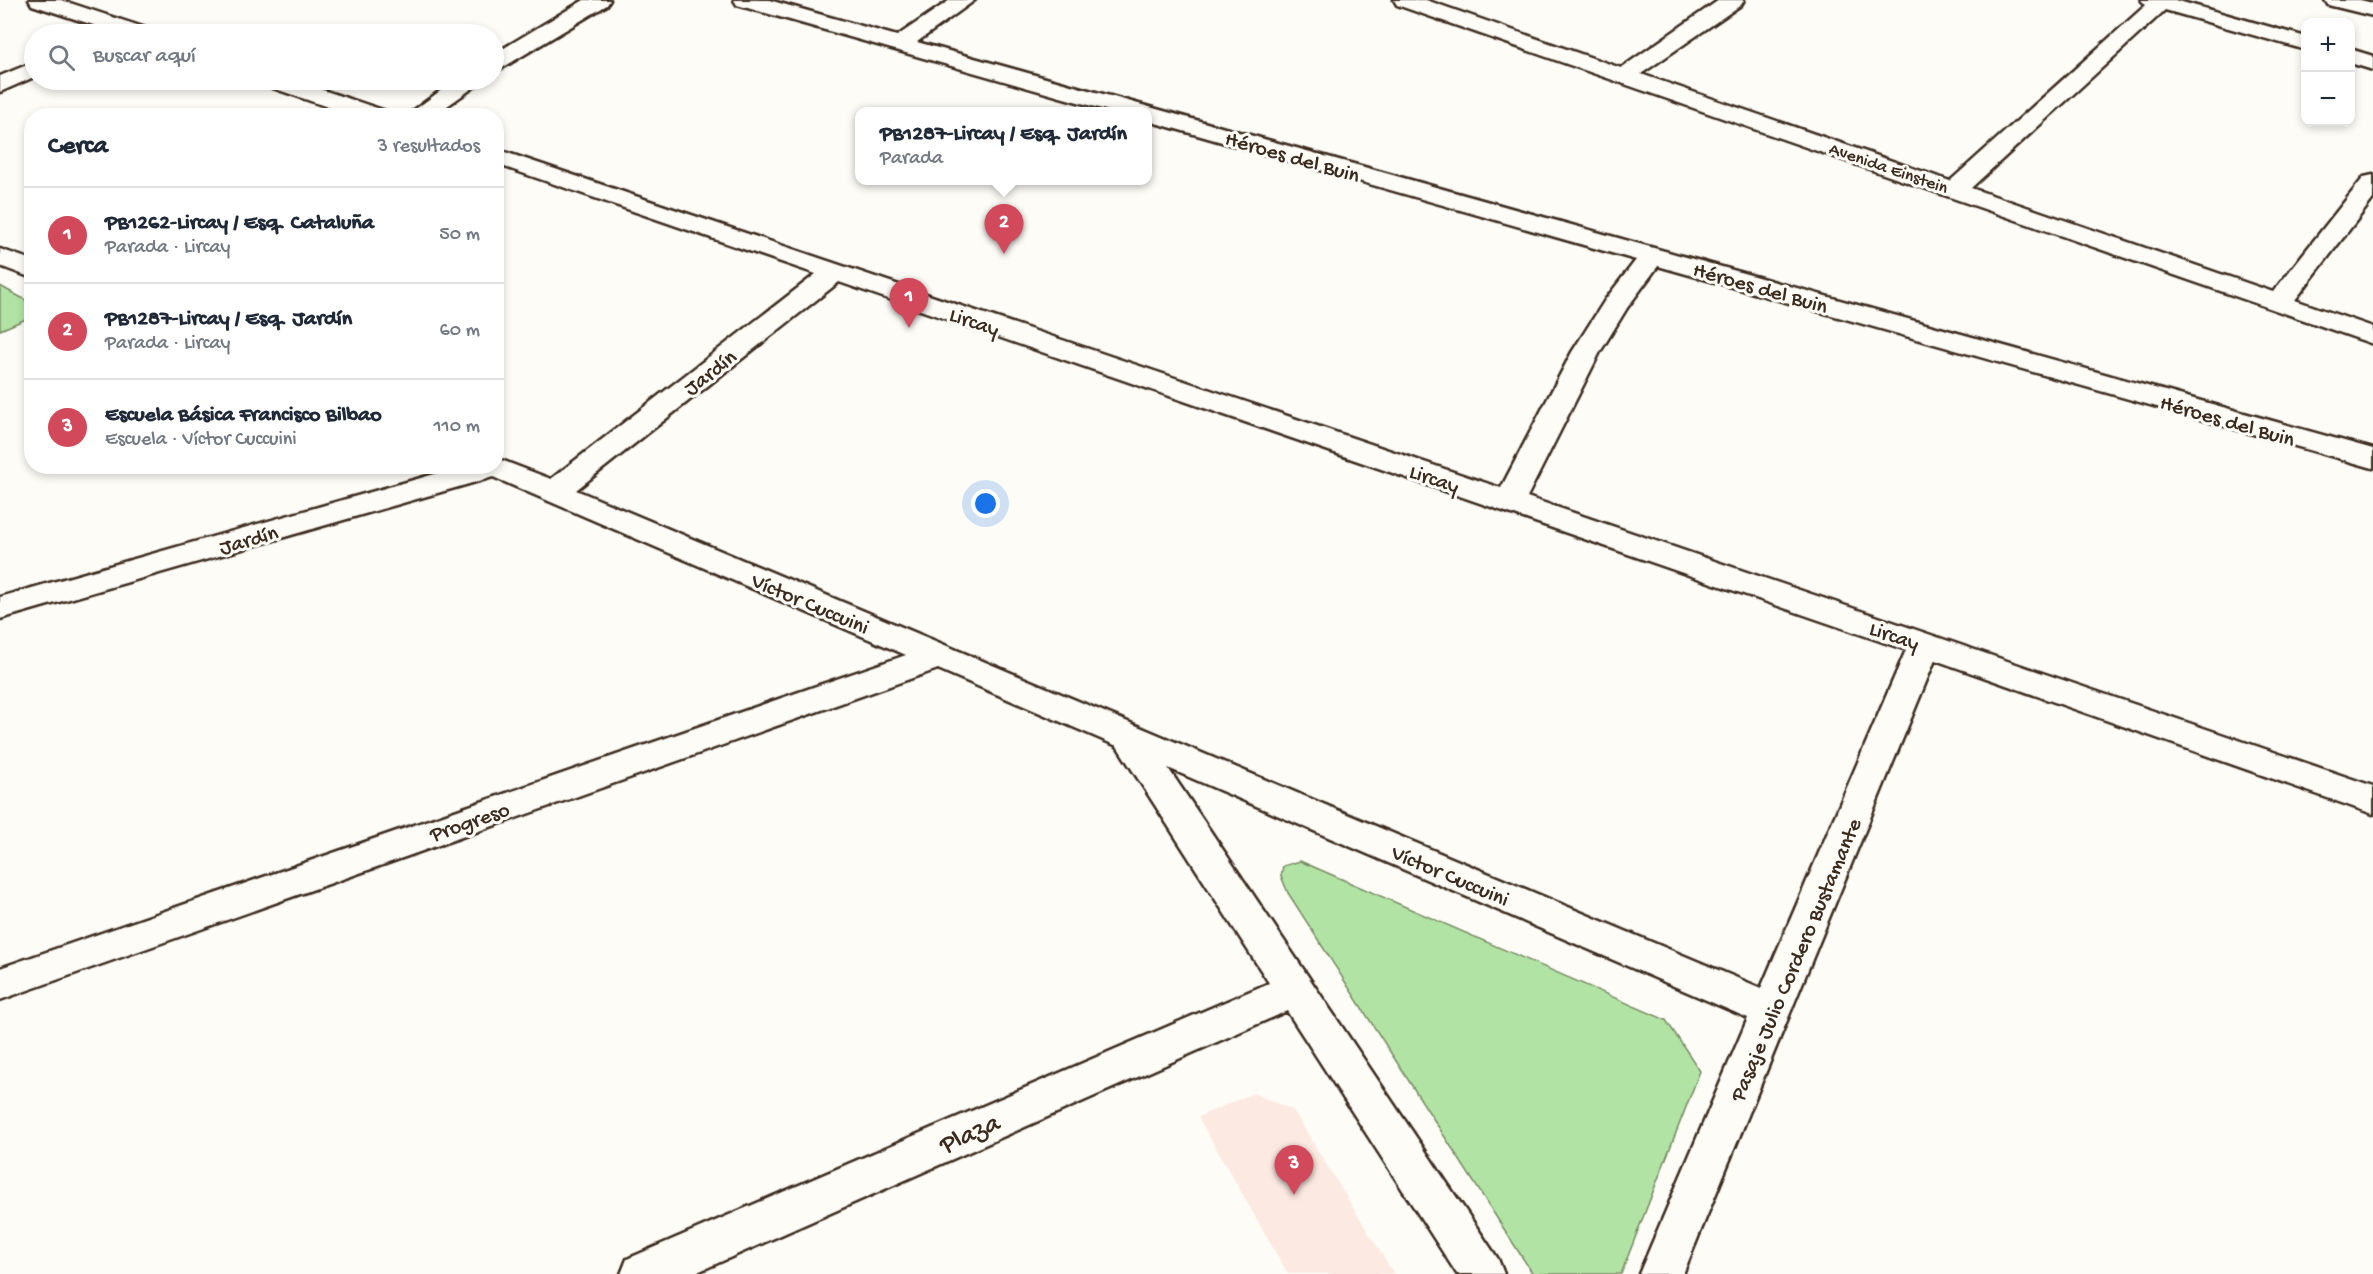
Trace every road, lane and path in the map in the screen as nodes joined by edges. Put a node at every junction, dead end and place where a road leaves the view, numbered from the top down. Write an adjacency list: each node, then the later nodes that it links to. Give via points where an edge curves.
1 (40, 0): 10 (street)
2 (599, 0): 13 (street)
3 (745, 0): 12 (street)
4 (964, 0): 12 (street)
5 (1405, 0): 17 (street, Avenida Einstein)
6 (1733, 0): 17 (street)
7 (2336, 0): 9 (street)
8 (2157, 1): 11 (street); 27 (street)
9 (2373, 10)
10 (103, 24)
11 (2301, 43)
12 (900, 44): 21 (street)
13 (504, 57)
14 (2355, 58): 15 (street)
15 (2373, 63)
16 (24, 74): 18 (street)
17 (1623, 76): 27 (street, Avenida Einstein)
18 (0, 85)
19 (301, 90): 22 (street)
20 (455, 90): 23 (street)
21 (1126, 107)
22 (354, 108)
23 (429, 108)
24 (1152, 115): 28 (street, Héroes del Buin)
25 (504, 159): 31 (street, Lircay)
26 (2373, 182): 32 (street)
27 (1954, 190): 32 (street, Avenida Einstein)
28 (1652, 256): 34 (street, Héroes del Buin); 38 (street, via 1586,352)
29 (0, 257): 30 (street)
30 (24, 267)
31 (835, 272): 37 (street, Jardín); 38 (street, Lircay)
32 (2278, 303): 33 (street, Avenida Einstein)
33 (2373, 336)
34 (2373, 459)
35 (504, 471): 37 (street, Víctor Cuccuini)
36 (469, 474): 39 (street, Jardín)
37 (554, 492): 41 (street, Víctor Cuccuini)
38 (1509, 502): 40 (street, Lircay)
39 (0, 608)
40 (1924, 644): 43 (street, Lircay); 46 (street, Pasaje Julio Cordero Bustamante)
41 (939, 656): 42 (street, Víctor Cuccuini); 44 (street, Progreso)
42 (1129, 737): 45 (street); 46 (street, Víctor Cuccuini)
43 (2373, 800)
44 (0, 984)
45 (1295, 990): 47 (street, Plaza); 48 (street)
46 (1773, 1011): 49 (street, Pasaje Julio Cordero Bustamante)
47 (643, 1274)
48 (1482, 1274)
49 (1661, 1274)

